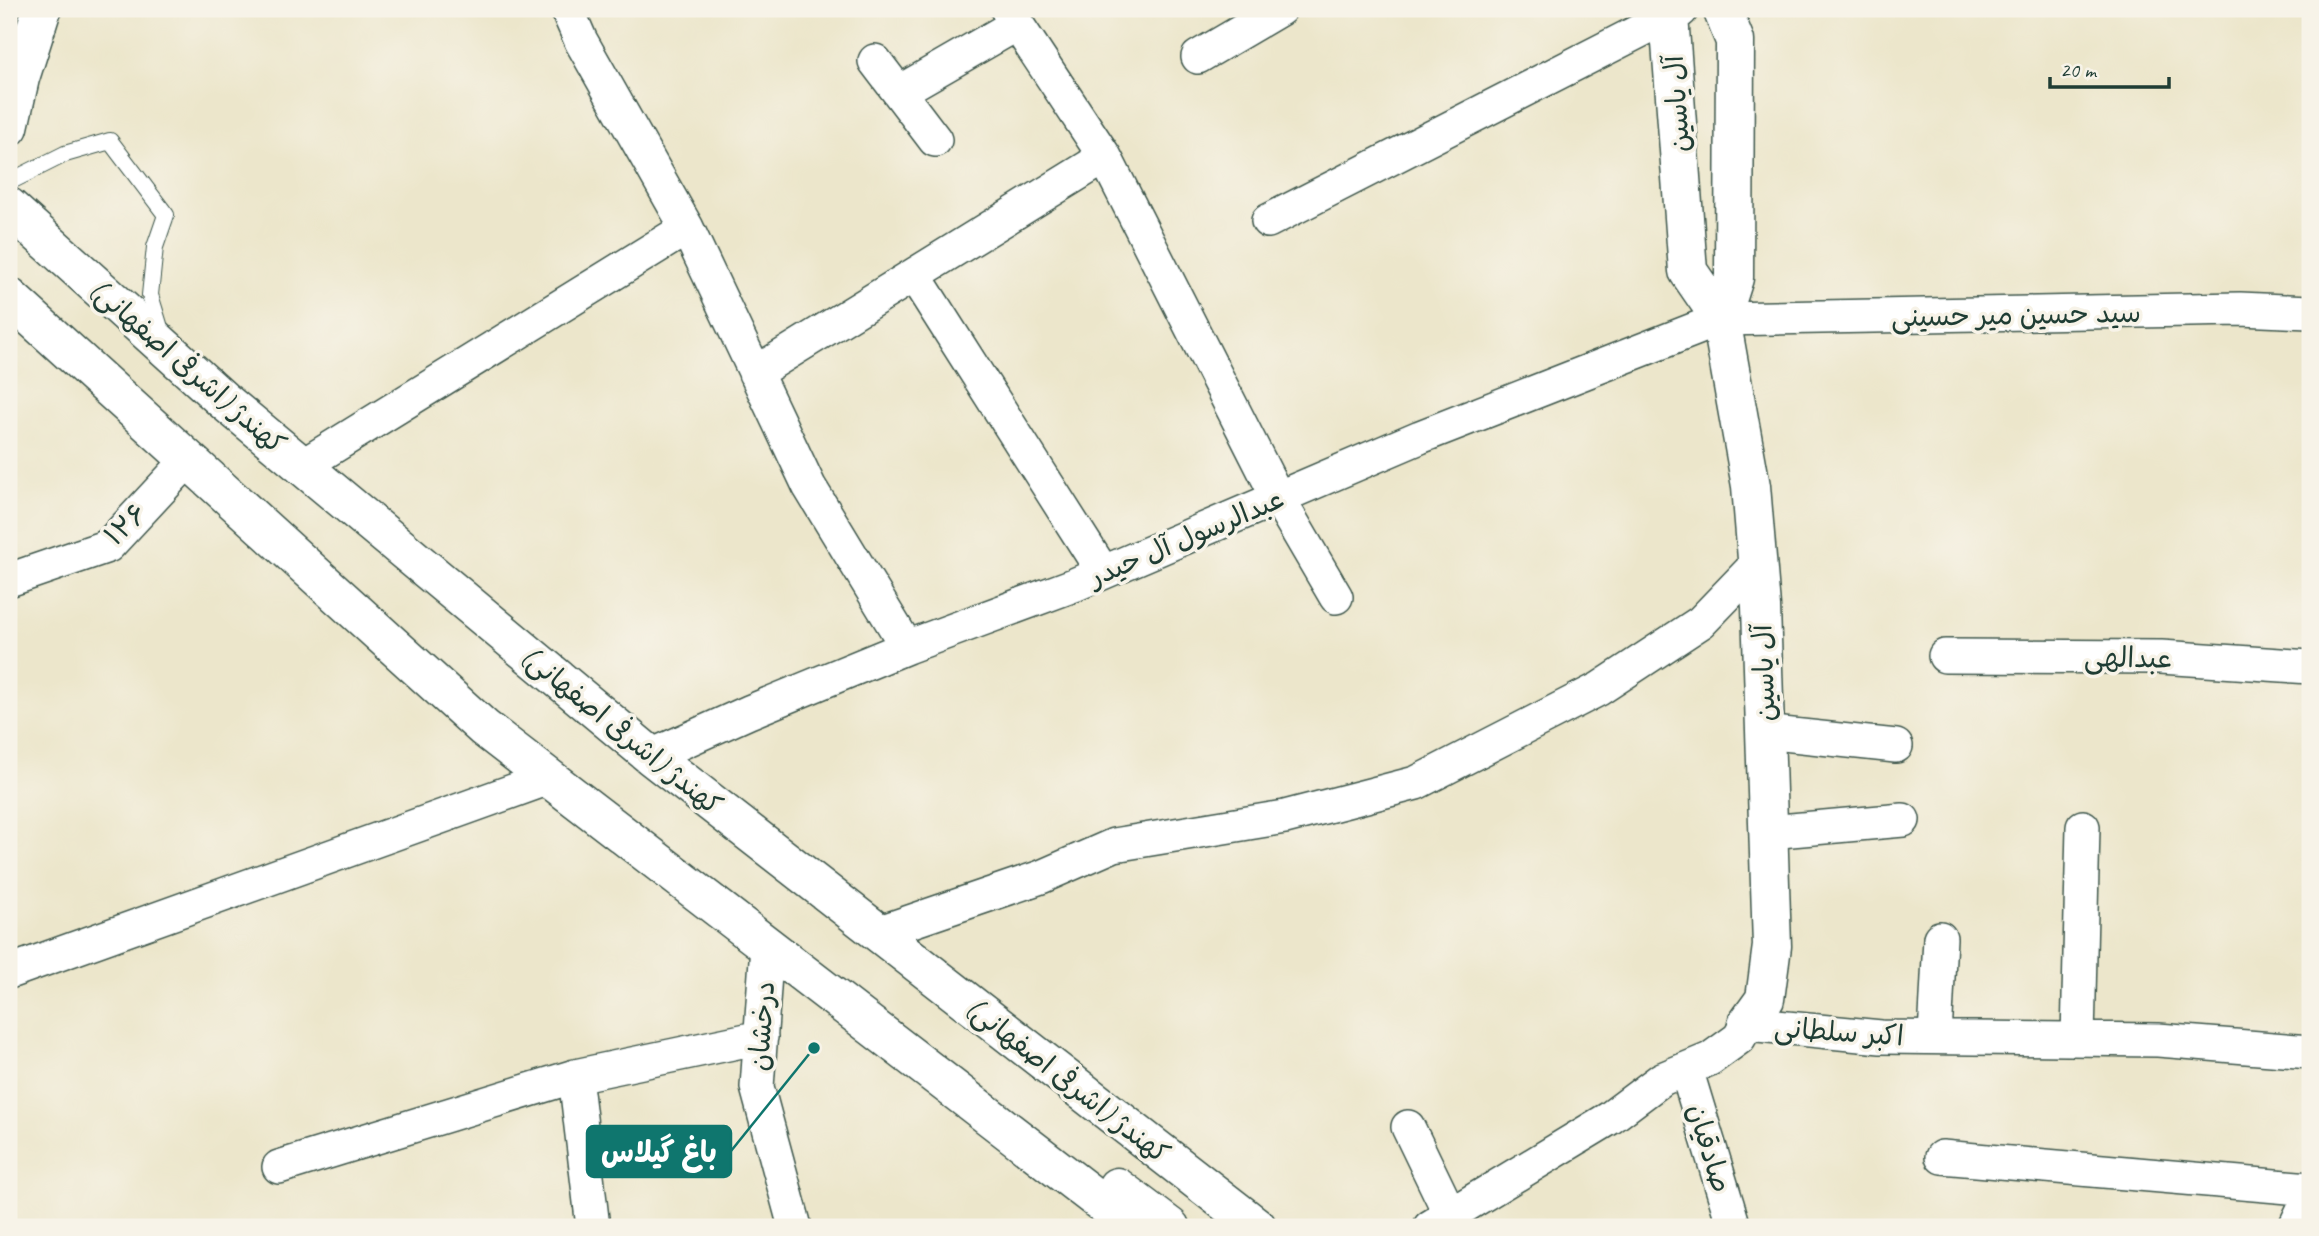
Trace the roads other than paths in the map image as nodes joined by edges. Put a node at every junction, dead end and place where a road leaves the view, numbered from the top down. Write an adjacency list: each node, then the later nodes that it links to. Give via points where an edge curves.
1 (42, 9): 10 (main road)
2 (569, 9): 16 (street, via 581,41)
3 (1280, 9): 7 (street)
4 (1722, 9): 20 (main road, آل یاسین, via 1735,41 1734,278)
5 (1674, 12): 15 (street); 20 (main road, آل یاسین, via 1688,271)
6 (1012, 16): 9 (street); 12 (street)
7 (1198, 57)
8 (875, 61): 9 (street)
9 (899, 92): 11 (street)
10 (9, 127)
11 (935, 140)
12 (1105, 157): 17 (street); 25 (street)
13 (9, 182): 21 (lane, via 65,154 110,141 166,215 155,247 149,295)
14 (9, 207): 21 (main road, کهندژ (اشرفی اصفهانی))
15 (1268, 221)
16 (687, 228): 22 (street); 24 (street)
17 (914, 275): 22 (street); 27 (street)
18 (9, 297): 23 (main road)
19 (2310, 312): 20 (street, سید حسین میر حسینی, via 2227,309)
20 (1721, 319): 25 (street, عبدالرسول آل حیدر); 26 (main road, آل یاسین, via 1751,486)
21 (168, 350): 24 (main road, کهندژ (اشرفی اصفهانی))
22 (755, 373): 30 (street, via 809,486)
23 (188, 460): 28 (street, ۱۲۶, via 108,545); 36 (main road, via 484,728)
24 (302, 466): 35 (main road, کهندژ (اشرفی اصفهانی))
25 (1278, 498): 27 (street, عبدالرسول آل حیدر); 29 (street)
26 (1757, 564): 33 (main road, آل یاسین); 40 (street, via 1701,622 1599,689 1416,783 1285,817 1114,845 1041,877)
27 (1103, 572): 30 (street, عبدالرسول آل حیدر)
28 (9, 580)
29 (1336, 597)
30 (907, 648): 35 (street, عبدالرسول آل حیدر)
31 (1945, 656): 32 (street, عبدالهی, via 2161,657)
32 (2310, 667)
33 (1765, 732): 34 (street); 39 (main road, آل یاسین)
34 (1896, 746)
35 (651, 757): 40 (main road, کهندژ (اشرفی اصفهانی))
36 (549, 778): 42 (main road); 43 (street)
37 (1903, 820): 39 (street)
38 (2083, 827): 48 (street)
39 (1768, 832): 44 (main road, آل یاسین, via 1772,946 1765,999)
40 (880, 933): 62 (main road, کهندژ (اشرفی اصفهانی))
41 (1940, 937): 47 (street)
42 (767, 946): 45 (main road); 46 (street, درخشان)
43 (9, 972)
44 (1747, 1024): 47 (street, اکبر سلطانی, via 1881,1037); 50 (street, اکبر سلطانی, via 1739,1038)
45 (878, 1032): 60 (main road); 61 (main road, via 979,1085)
46 (761, 1037): 51 (street); 59 (street, درخشان, via 757,1087)
47 (1935, 1037): 48 (street, اکبر سلطانی)
48 (2078, 1039): 49 (street, اکبر سلطانی)
49 (2310, 1052)
50 (1686, 1069): 57 (street, اکبر سلطانی, via 1662,1079 1610,1118); 63 (street, صادقیان)
51 (575, 1076): 54 (street); 58 (street)
52 (1408, 1127): 57 (street)
53 (1942, 1157): 55 (street)
54 (279, 1167)
55 (2310, 1189)
56 (2310, 1195): 64 (street)
57 (1440, 1222)
58 (593, 1227)
59 (795, 1227)
60 (1133, 1227)
61 (1170, 1227)
62 (1257, 1227)
63 (1734, 1227)
64 (2295, 1227)

